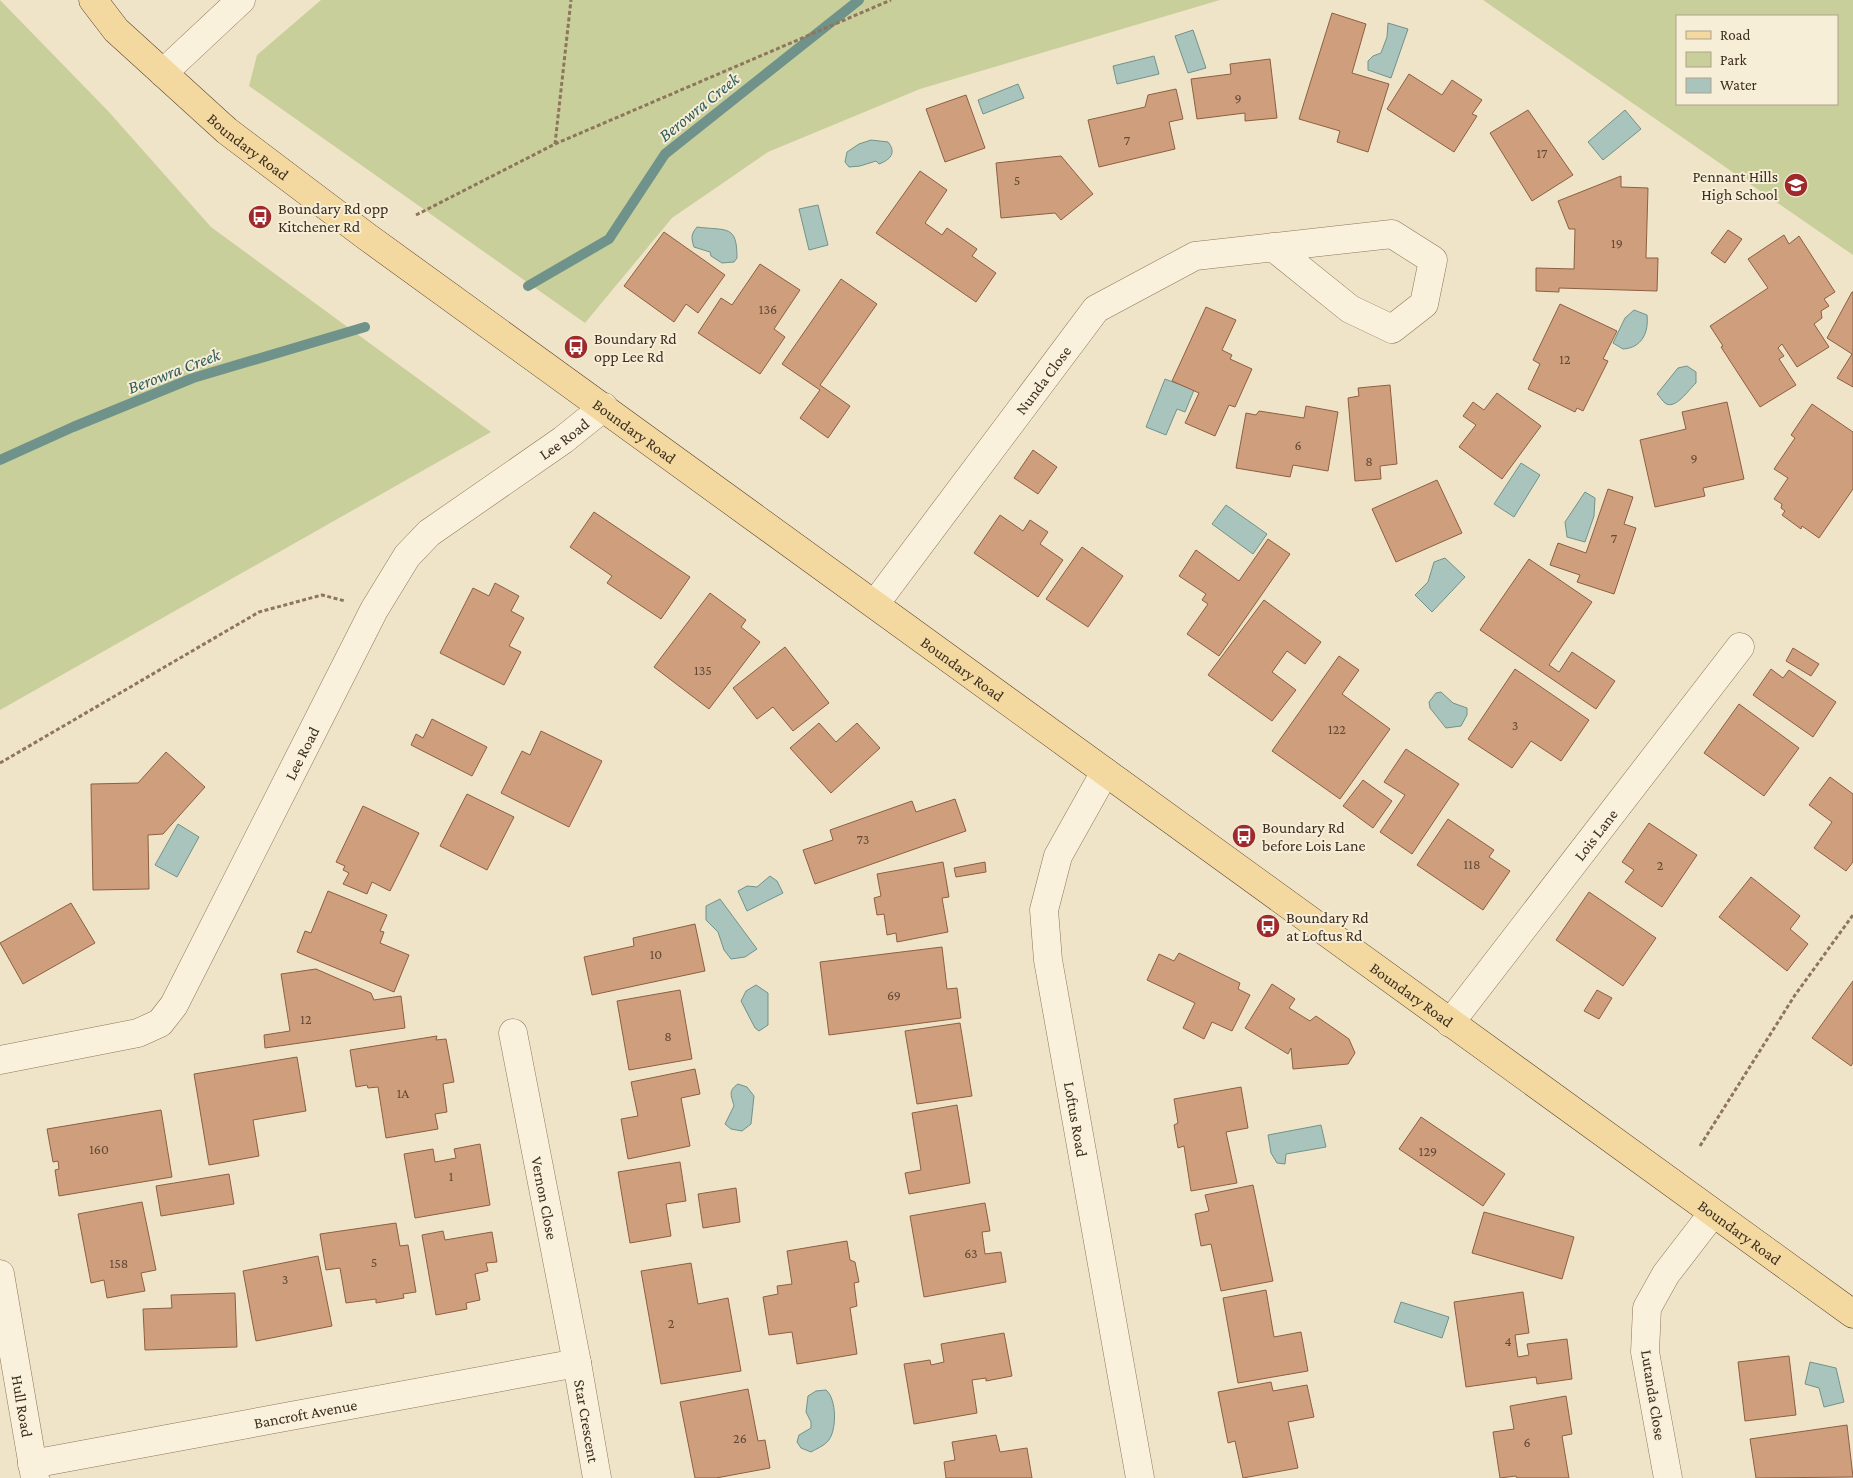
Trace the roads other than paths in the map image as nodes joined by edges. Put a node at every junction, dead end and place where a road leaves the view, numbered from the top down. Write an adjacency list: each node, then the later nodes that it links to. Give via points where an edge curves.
1 (93, 0): 3 (main road, Boundary Road, via 116,30)
2 (241, 0): 3 (street)
3 (163, 73): 5 (main road, Boundary Road, via 239,141)
4 (1273, 247): 4 (street, Nunda Close, via 1392,234 1433,260 1424,304 1392,328 1350,309); 6 (street, Nunda Close, via 1195,256 1096,309)
5 (604, 407): 6 (main road, Boundary Road); 11 (street, Lee Road, via 563,440 429,533 398,568 168,1014 152,1028 138,1033)
6 (875, 604): 8 (main road, Boundary Road)
7 (1740, 647): 9 (street, Lois Lane)
8 (1105, 772): 9 (main road, Boundary Road); 18 (street, Loftus Road, via 1058,856 1044,910 1048,960)
9 (1450, 1023): 12 (main road, Boundary Road)
10 (513, 1032): 15 (street, Vernon Close)
11 (0, 1060)
12 (1713, 1213): 14 (main road, Boundary Road); 19 (street, Lutanda Close, via 1666,1274 1647,1308 1645,1352)
13 (0, 1274): 16 (street, Hull Road)
14 (1853, 1314)
15 (577, 1363): 16 (street, Bancroft Avenue); 17 (street, Star Crescent)
16 (34, 1471)
17 (597, 1478)
18 (1140, 1478)
19 (1668, 1478)

